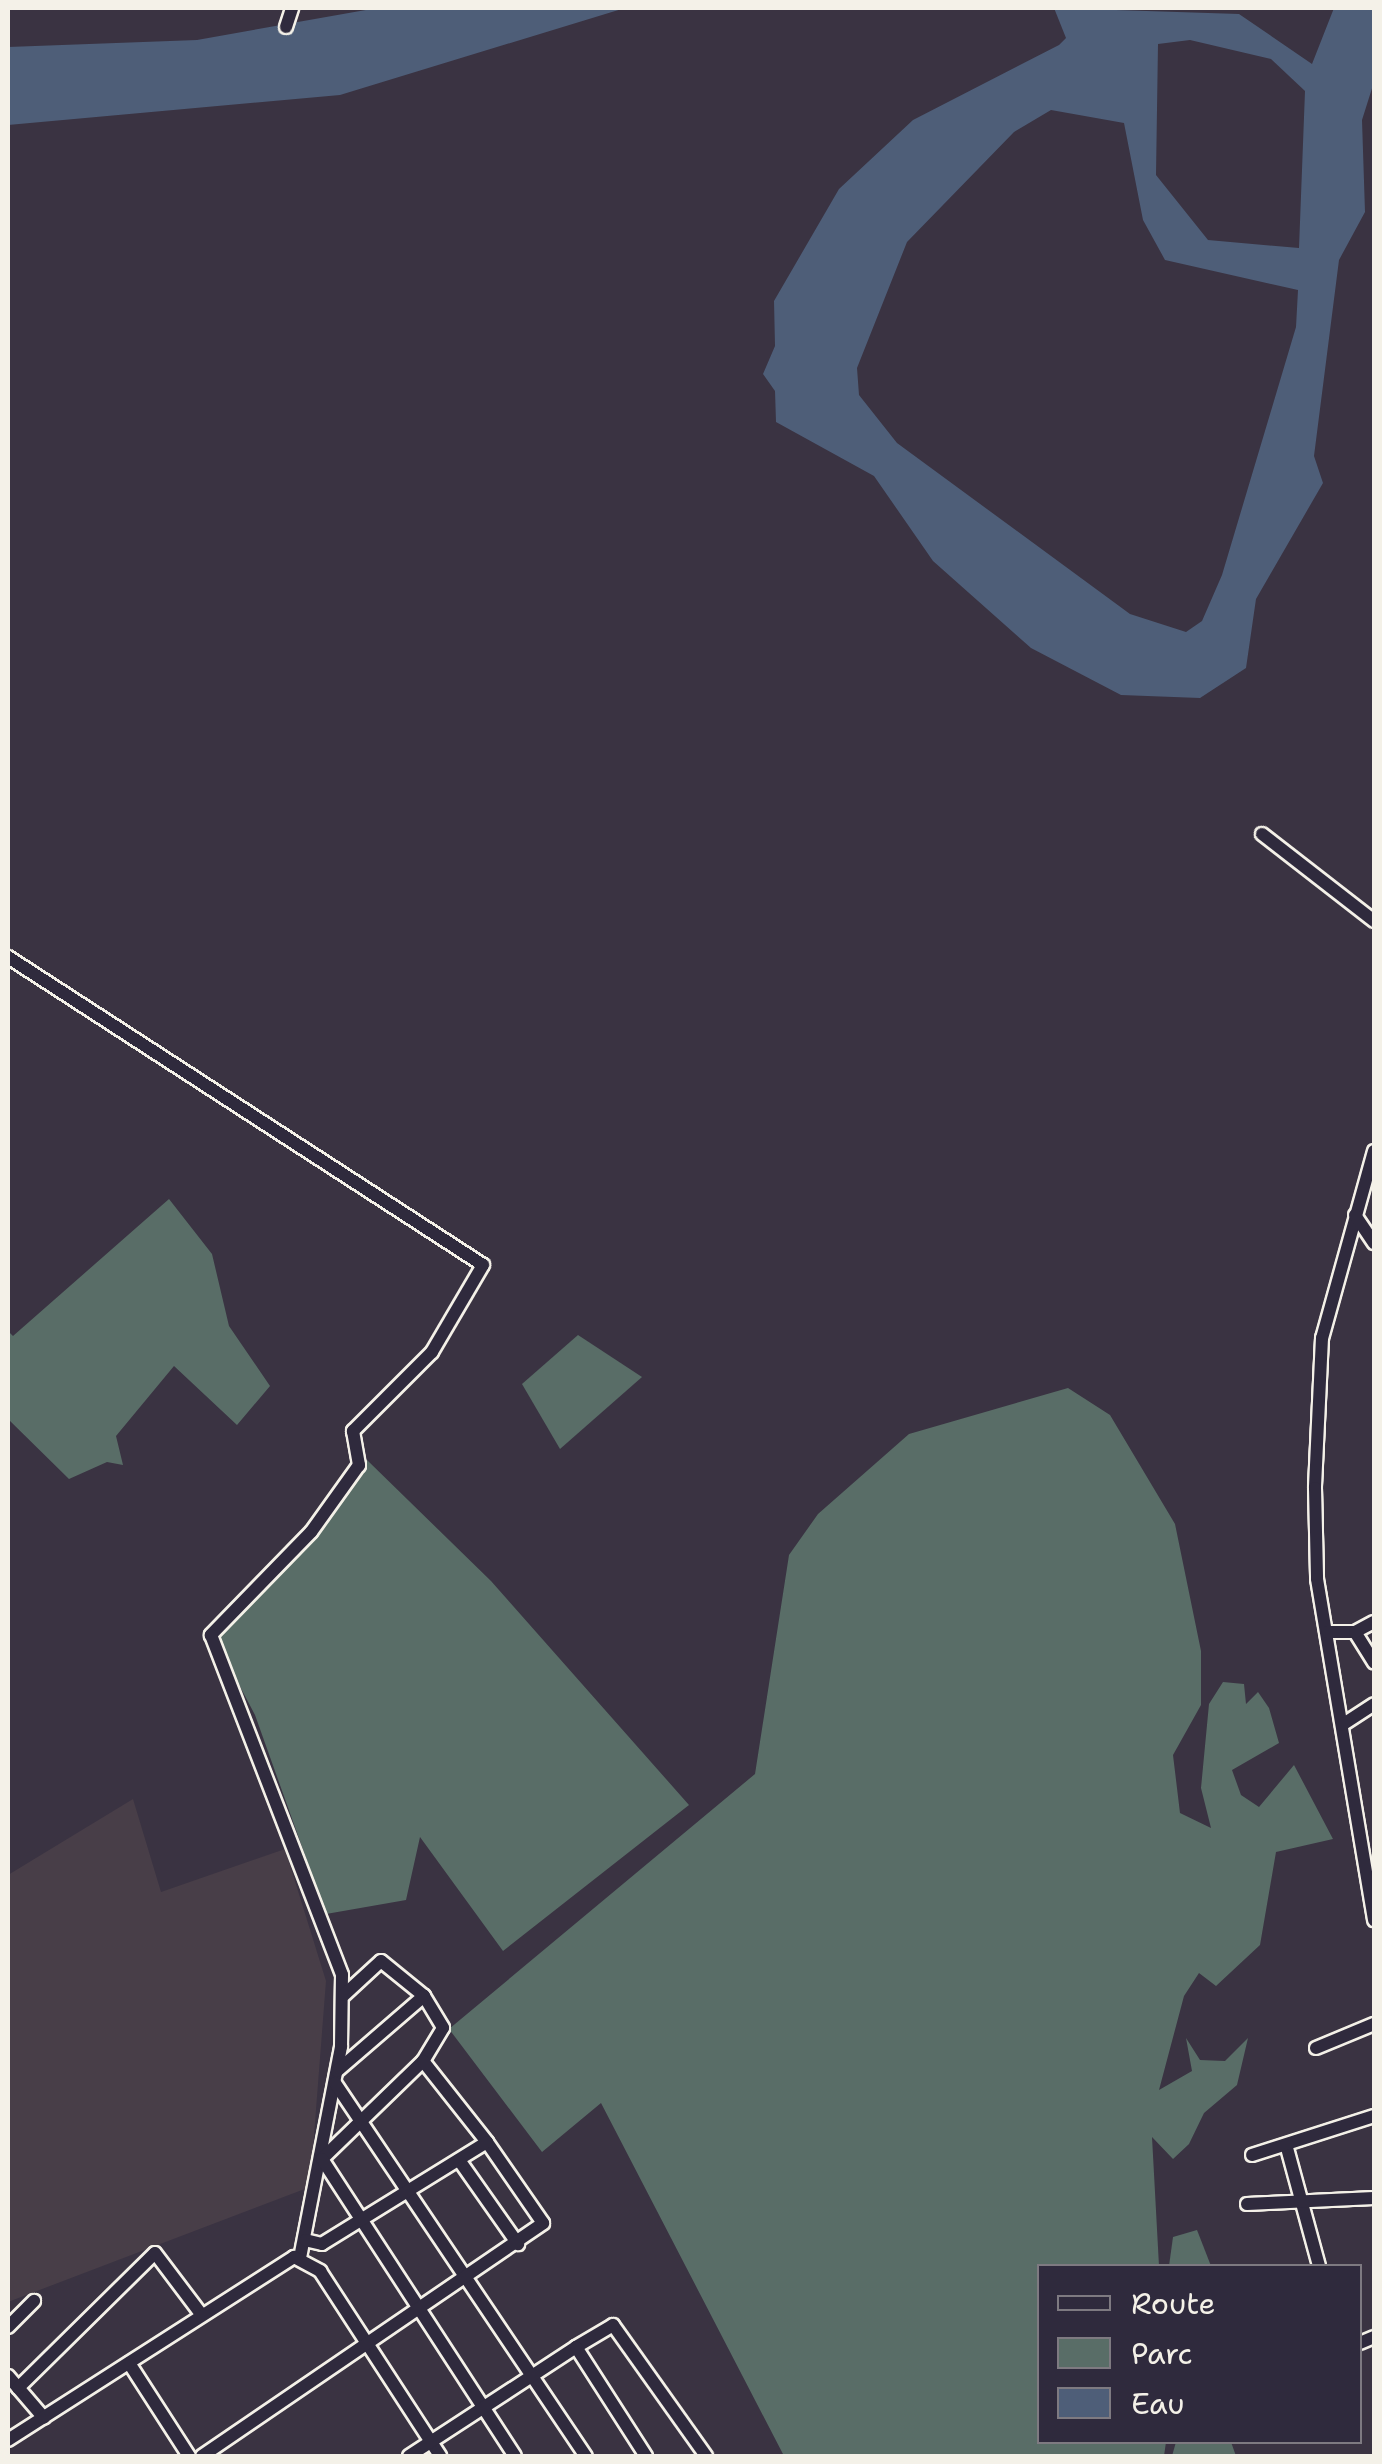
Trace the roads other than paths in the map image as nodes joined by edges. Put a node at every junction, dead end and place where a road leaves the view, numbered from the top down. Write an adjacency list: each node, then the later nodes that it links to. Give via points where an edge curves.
1 (292, 8): 2 (street)
2 (286, 28)
3 (1262, 834): 4 (street)
4 (1374, 921)
5 (8, 956): 17 (street, via 483,1264 432,1352 354,1431 359,1467 304,1540 211,1635 321,1911)
6 (1374, 1150): 7 (street)
7 (1355, 1216): 8 (street); 10 (street, via 1317,1385 1316,1562)
8 (1374, 1243)
9 (1374, 1622): 11 (street)
10 (1327, 1632): 11 (street); 14 (street)
11 (1354, 1632): 12 (street)
12 (1374, 1664)
13 (1374, 1704): 14 (street)
14 (1342, 1726): 15 (street)
15 (1368, 1825): 16 (street)
16 (1374, 1916)
17 (344, 1995): 18 (street, via 381,1961); 22 (street)
18 (424, 1996): 21 (street, via 443,2028); 22 (street)
19 (1374, 2024): 20 (street)
20 (1316, 2048)
21 (424, 2061): 24 (street); 25 (street)
22 (336, 2077): 24 (street); 28 (street)
23 (1374, 2116): 26 (street)
24 (363, 2120): 28 (street); 30 (street)
25 (486, 2142): 29 (street); 36 (street, via 543,2220)
26 (1287, 2148): 27 (street); 32 (street)
27 (1252, 2155)
28 (322, 2159): 34 (street); 35 (street)
29 (459, 2160): 30 (street); 36 (street)
30 (412, 2191): 34 (street); 39 (street)
31 (1374, 2198): 32 (street)
32 (1303, 2202): 33 (street); 38 (street)
33 (1247, 2204)
34 (361, 2222): 35 (street, via 320,2244); 41 (street)
35 (305, 2240): 37 (street)
36 (518, 2244): 39 (street)
37 (300, 2258): 42 (street); 44 (street, via 320,2272)
38 (1319, 2264)
39 (470, 2279): 41 (street); 47 (street)
40 (34, 2302): 43 (street)
41 (420, 2313): 44 (street); 50 (street)
42 (202, 2314): 46 (street); 49 (street, via 156,2253)
43 (8, 2327)
44 (368, 2346): 53 (street); 55 (street)
45 (576, 2347): 47 (street); 60 (street); 61 (street, via 614,2325)
46 (129, 2363): 51 (street); 54 (street)
47 (534, 2375): 50 (street); 59 (street)
48 (8, 2376): 49 (street)
49 (18, 2388): 51 (street)
50 (483, 2408): 53 (street); 58 (street)
51 (44, 2418): 52 (street)
52 (8, 2440)
53 (430, 2442): 56 (street); 57 (street)
54 (189, 2456)
55 (202, 2456)
56 (408, 2456)
57 (440, 2456)
58 (515, 2456)
59 (586, 2456)
60 (646, 2456)
61 (706, 2456)

